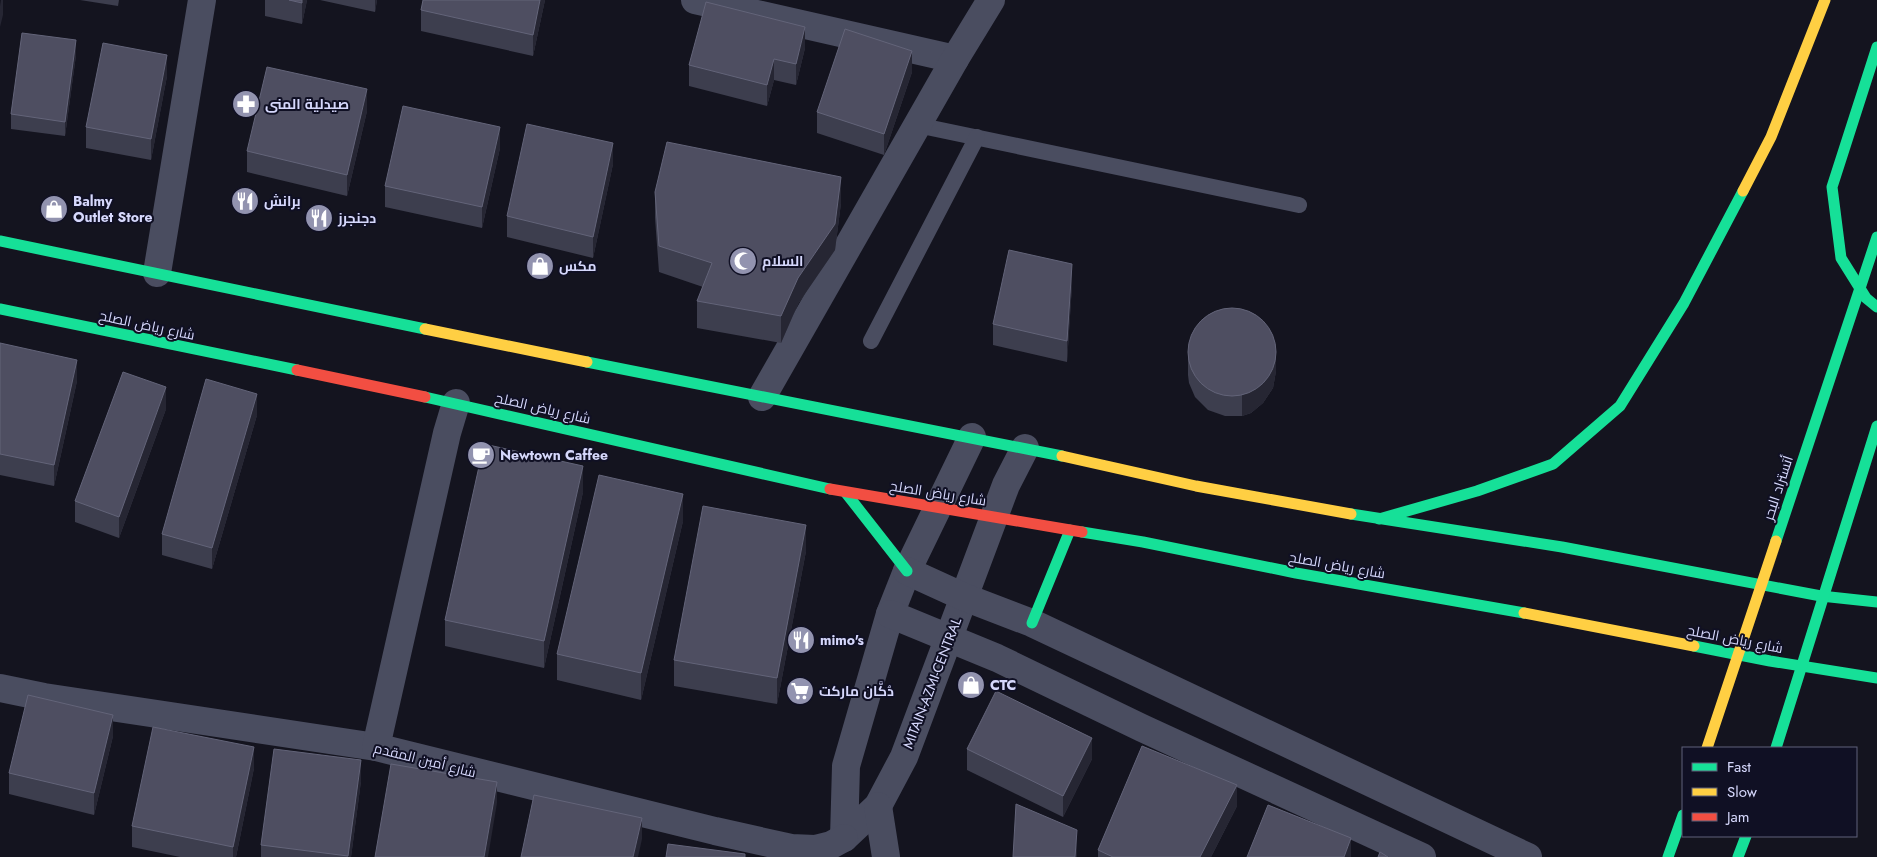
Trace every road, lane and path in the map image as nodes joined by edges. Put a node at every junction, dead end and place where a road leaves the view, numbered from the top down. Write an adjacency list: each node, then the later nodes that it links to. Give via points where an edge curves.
1 (202, 0): 12 (street)
2 (695, 0): 6 (street)
3 (991, 0): 6 (street)
4 (1825, 0): 24 (main road, via 1771,137 1684,303 1620,406 1553,464 1477,491)
5 (1877, 47): 13 (main road, via 1832,187 1841,258 1866,298)
6 (954, 59): 7 (street)
7 (917, 124): 8 (lane); 16 (street)
8 (978, 137): 9 (lane); 15 (lane)
9 (1299, 205)
10 (1877, 237): 35 (main road, أتستراد البحر, bridge)
11 (0, 240): 12 (main road)
12 (157, 273): 16 (main road)
13 (1877, 307)
14 (0, 309): 17 (main road, شارع رياض الصلح)
15 (871, 341)
16 (762, 397): 19 (main road)
17 (456, 403): 21 (main road, شارع رياض الصلح); 34 (street)
18 (1877, 426): 36 (main road, bridge)
19 (972, 437): 20 (main road); 22 (street)
20 (1025, 448): 23 (street, MITAIN-AZMI-CENTRAL); 24 (main road, via 1196,486)
21 (846, 493): 22 (main road, شارع رياض الصلح); 26 (main road)
22 (936, 509): 23 (main road, شارع رياض الصلح); 26 (street)
23 (993, 518): 25 (main road, شارع رياض الصلح); 27 (street, MITAIN-AZMI-CENTRAL)
24 (1379, 519): 28 (main road, via 1562,547 1821,596)
25 (1070, 530): 30 (main road); 32 (main road, شارع رياض الصلح, via 1770,661)
26 (907, 571): 27 (street); 29 (street)
27 (964, 597): 30 (street); 31 (street, MITAIN-AZMI-CENTRAL)
28 (1877, 602)
29 (890, 614): 31 (street); 40 (street, via 846,766)
30 (1032, 622): 41 (street)
31 (950, 638): 37 (street, MITAIN-AZMI-CENTRAL, via 904,757); 44 (street)
32 (1877, 678)
33 (0, 688): 34 (street, شارع أمين المقدم)
34 (376, 747): 42 (street, شارع أمين المقدم)
35 (1707, 747)
36 (1776, 747)
37 (878, 806): 40 (street, MITAIN-AZMI-CENTRAL); 43 (street)
38 (1682, 818): 46 (main road)
39 (1746, 837): 47 (main road)
40 (844, 838): 42 (street, شارع أمين المقدم, via 831,845)
41 (1496, 850): 45 (street)
42 (790, 853)
43 (886, 857)
44 (1422, 857)
45 (1528, 857)
46 (1668, 857)
47 (1738, 857)

